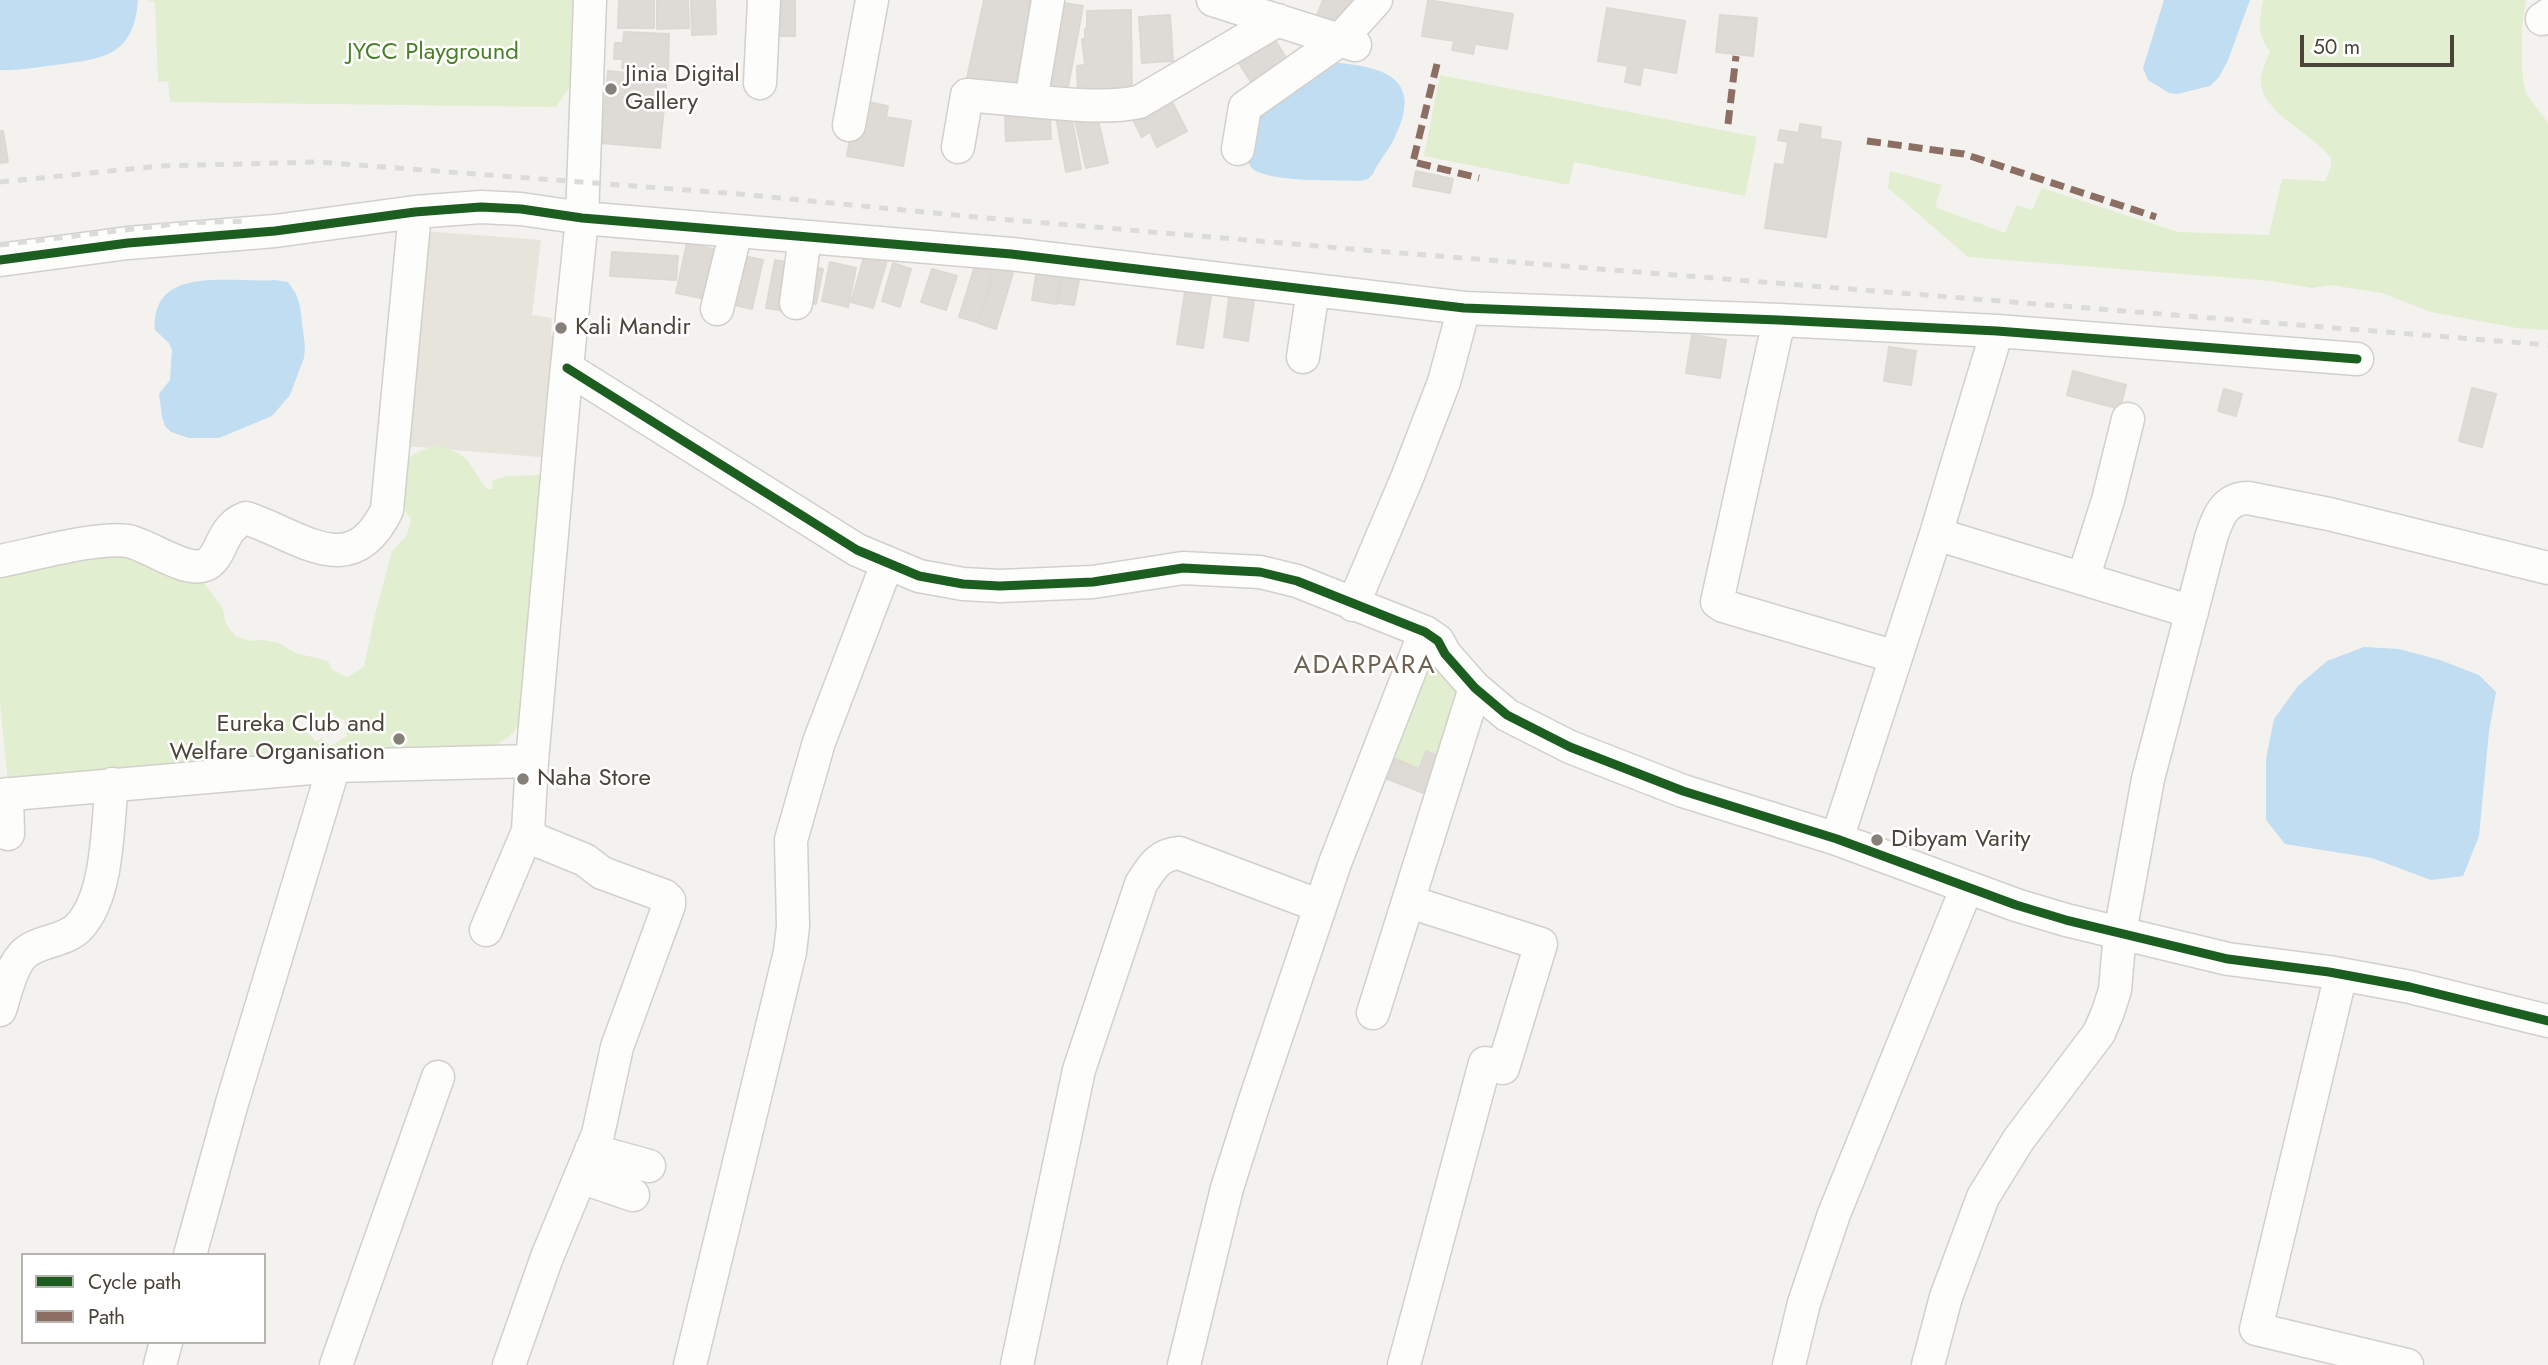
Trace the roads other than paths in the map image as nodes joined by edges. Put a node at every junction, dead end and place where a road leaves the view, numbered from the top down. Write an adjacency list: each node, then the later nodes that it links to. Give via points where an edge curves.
1 (590, 0): 15 (street)
2 (764, 0): 9 (street)
3 (872, 0): 11 (street)
4 (1048, 0): 10 (street)
5 (1376, 0): 8 (street)
6 (1230, 3): 7 (street)
7 (1278, 20): 8 (street); 10 (street, via 1139,102 1077,105)
8 (1350, 43): 13 (street, via 1245,107)
9 (760, 83)
10 (1031, 101): 12 (street, via 967,95)
11 (849, 125)
12 (958, 146)
13 (1238, 149)
14 (415, 212): 15 (street, via 481,207); 18 (street); 30 (street, via 387,510 366,539 347,551 334,551 246,518 226,533 205,565 183,564 142,545 112,540)
15 (582, 218): 16 (street); 27 (street)
16 (736, 231): 17 (street); 22 (street)
17 (805, 237): 19 (street, via 1010,254); 20 (street)
18 (0, 260)
19 (1313, 290): 21 (street); 25 (street)
20 (796, 303)
21 (1464, 308): 23 (street); 34 (street, via 1444,382)
22 (717, 309)
23 (1779, 320): 24 (street); 37 (street, via 1717,602)
24 (1997, 331): 26 (street); 29 (street)
25 (1303, 357)
26 (2357, 359)
27 (567, 368): 31 (street, via 857,550); 39 (street)
28 (2128, 419): 33 (street)
29 (1936, 534): 33 (street); 37 (street)
30 (0, 561)
31 (887, 564): 34 (street, via 919,576 1000,586 1093,582 1182,568 1259,572); 64 (street, via 819,741 791,840 790,952)
32 (2548, 568): 35 (street, via 2329,514 2239,498 2217,521)
33 (2083, 579): 35 (street)
34 (1353, 605): 36 (street)
35 (2192, 612): 50 (street, via 2148,779)
36 (1425, 632): 38 (street, via 1438,640); 48 (street)
37 (1896, 657): 45 (street)
38 (1475, 688): 45 (street, via 1507,715 1570,747 1683,790); 47 (street)
39 (532, 761): 40 (street); 43 (street)
40 (334, 766): 41 (street); 59 (street)
41 (111, 784): 42 (street); 52 (street, via 102,878 88,914 70,935 23,954)
42 (4, 794): 44 (street)
43 (528, 831): 49 (street); 56 (street, via 602,873 669,900 617,1047)
44 (8, 834)
45 (1837, 839): 46 (street)
46 (1967, 887): 50 (street, via 2028,909); 68 (street, via 1834,1214 1804,1303)
47 (1410, 902): 53 (street); 67 (street, via 1541,944 1503,1068 1485,1063)
48 (1320, 906): 65 (street, via 1179,853 1166,854 1154,863 1142,884 1079,1070); 66 (street, via 1227,1188)
49 (486, 930)
50 (2120, 933): 51 (street, via 2228,959); 69 (street, via 2115,990 2099,1033 2019,1139 1983,1197 1946,1297)
51 (2342, 974): 54 (street); 70 (street, via 2256,1329)
52 (0, 1010)
53 (1373, 1013)
54 (2548, 1021)
55 (438, 1077): 62 (street)
56 (586, 1164): 57 (street); 58 (street); 63 (street)
57 (649, 1166)
58 (633, 1195)
59 (191, 1253)
60 (165, 1344): 61 (street)
61 (160, 1365)
62 (336, 1365)
63 (509, 1365)
64 (690, 1365)
65 (1017, 1365)
66 (1184, 1365)
67 (1404, 1365)
68 (1790, 1365)
69 (1928, 1365)
70 (2407, 1365)

